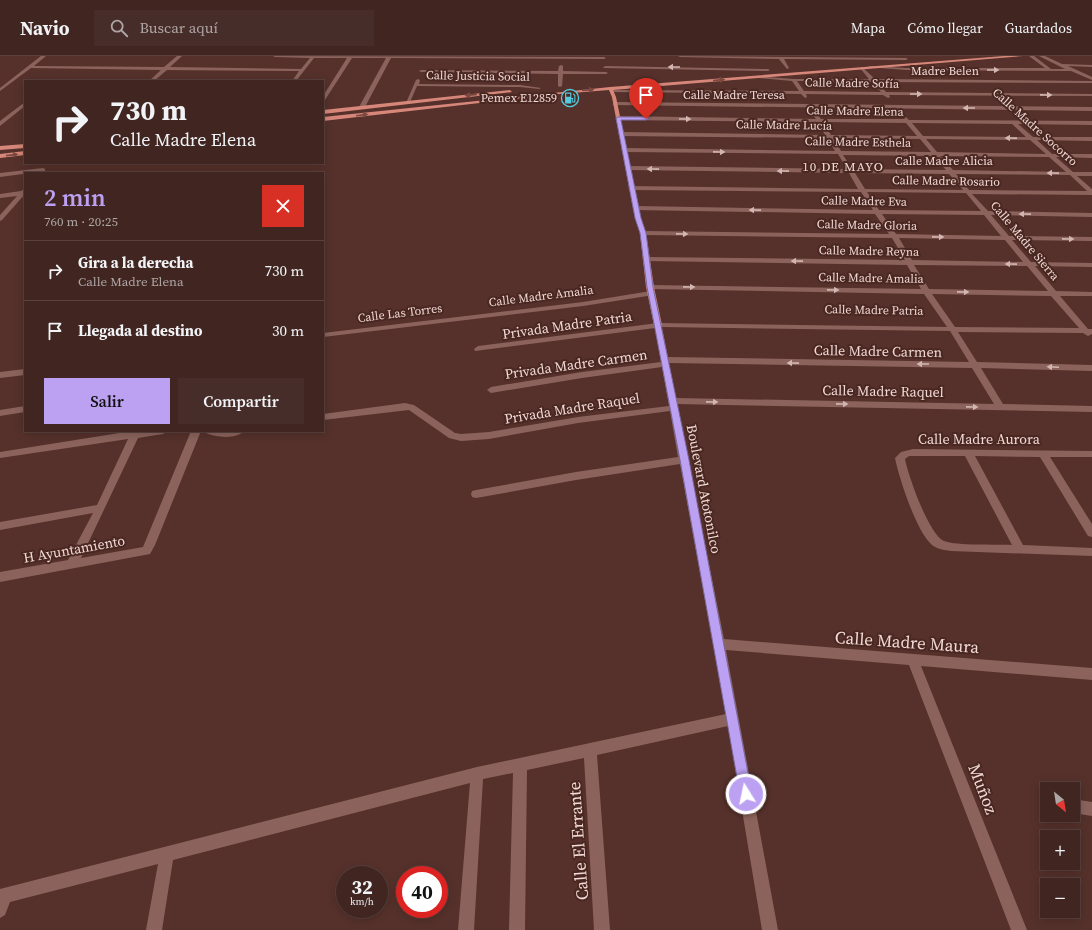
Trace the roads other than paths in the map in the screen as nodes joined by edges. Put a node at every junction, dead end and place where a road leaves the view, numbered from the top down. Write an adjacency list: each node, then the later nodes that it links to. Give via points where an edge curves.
1 (44, 56): 25 (street)
2 (180, 56): 29 (street)
3 (275, 56): 4 (street)
4 (312, 56): 11 (street); 34 (street)
5 (680, 56): 6 (street)
6 (708, 56): 7 (street); 27 (street)
7 (780, 56): 16 (street); 31 (street)
8 (1021, 56): 19 (main road)
9 (1031, 56): 37 (street)
10 (1041, 56): 22 (street)
11 (350, 57): 12 (street); 70 (street)
12 (389, 57): 13 (street); 78 (street)
13 (427, 57): 14 (street); 39 (street)
14 (562, 57): 15 (street); 41 (street)
15 (604, 57): 26 (street, Boulevard Atotonilco)
16 (854, 57): 18 (street); 21 (street, Calle Madre Sierra)
17 (913, 58): 18 (main road)
18 (906, 59): 21 (main road)
19 (948, 61): 28 (main road); 36 (street, Calle Madre Socorro)
20 (844, 64): 21 (main road)
21 (861, 65): 28 (main road); 40 (main road); 52 (street, Calle Madre Sierra)
22 (1062, 65): 24 (street); 38 (street)
23 (814, 66): 40 (main road)
24 (1092, 66)
25 (30, 67): 29 (street); 50 (street)
26 (605, 67): 27 (street, one-way to 26); 45 (street, Boulevard Atotonilco)
27 (712, 67): 35 (street)
28 (870, 67): 36 (street)
29 (166, 68): 34 (street); 46 (street)
30 (781, 68): 31 (main road)
31 (790, 68)
32 (801, 68): 42 (main road)
33 (775, 69): 35 (main road)
34 (302, 70): 47 (street)
35 (768, 70): 43 (main road)
36 (957, 70): 37 (street, one-way to 37); 53 (street, Calle Madre Socorro)
37 (1050, 70): 38 (street); 54 (street)
38 (1070, 70): 49 (street)
39 (421, 71): 41 (street); 55 (street)
40 (824, 71): 42 (main road)
41 (561, 72): 45 (street); 58 (street)
42 (805, 73): 44 (main road)
43 (702, 75)
44 (750, 77): 48 (street, Madre Belen); 63 (main road, one-way to 44)
45 (608, 79): 63 (street, Boulevard Atotonilco)
46 (152, 80)
47 (295, 80)
48 (794, 80): 52 (street, Madre Belen); 65 (street)
49 (1091, 80): 54 (street, Madre Belen)
50 (12, 81): 51 (street); 62 (street)
51 (18, 81)
52 (874, 81): 53 (street, Madre Belen); 66 (street, Calle Madre Sierra)
53 (970, 81): 54 (street, Madre Belen); 67 (street, Calle Madre Socorro)
54 (1066, 82): 59 (street)
55 (416, 85): 61 (street, Calle Justicia Social); 73 (street)
56 (568, 85): 58 (main road)
57 (553, 86): 58 (main road)
58 (560, 86)
59 (1072, 86)
60 (546, 87): 61 (main road)
61 (540, 88): 73 (main road, one-way to 73)
62 (0, 90)
63 (611, 90): 65 (street, Calle Madre Sofía); 75 (main road, Boulevard Atotonilco); 86 (main road, one-way to 63, via 544,94)
64 (1078, 91): 68 (street)
65 (802, 92): 66 (street, Calle Madre Sofía); 77 (street)
66 (885, 94): 67 (street, Calle Madre Sofía, one-way to 67); 79 (street, Calle Madre Sierra)
67 (984, 94): 68 (street, Calle Madre Sofía, one-way to 68); 71 (street, Calle Madre Socorro)
68 (1084, 95): 69 (street, Calle Madre Sofía); 72 (street)
69 (1092, 95)
70 (324, 98)
71 (988, 99)
72 (1092, 101)
73 (408, 102): 78 (main road)
74 (992, 103): 80 (street, Calle Madre Socorro)
75 (615, 104): 77 (street, Calle Madre Teresa); 84 (main road, Boulevard Atotonilco)
76 (24, 105): 91 (street)
77 (810, 106): 79 (street, Calle Madre Teresa); 87 (street)
78 (362, 107): 82 (main road)
79 (897, 107): 80 (street, Calle Madre Teresa, one-way to 79); 88 (street, Calle Madre Sierra)
80 (997, 108): 81 (street, Calle Madre Teresa); 83 (street, Calle Madre Socorro)
81 (1092, 109)
82 (324, 112)
83 (1002, 113)
84 (618, 118): 87 (street, Calle Madre Elena, one-way to 87); 92 (main road, Boulevard Atotonilco)
85 (1008, 118): 89 (street, Calle Madre Socorro)
86 (324, 120)
87 (819, 120): 88 (street, Calle Madre Elena); 93 (street)
88 (908, 122): 89 (street, Calle Madre Elena); 94 (street, Calle Madre Sierra)
89 (1014, 122): 90 (street, Calle Madre Elena); 95 (street, Calle Madre Socorro)
90 (1092, 123)
91 (0, 124)
92 (621, 134): 93 (street, Calle Madre Lucía); 99 (main road, Boulevard Atotonilco)
93 (829, 136): 94 (street, Calle Madre Lucía); 101 (street)
94 (920, 137): 95 (street, Calle Madre Lucía, one-way to 94); 102 (street, Calle Madre Sierra)
95 (1033, 138): 96 (street, Calle Madre Lucía); 103 (street, Calle Madre Socorro)
96 (1092, 139)
97 (24, 145): 98 (main road)
98 (0, 148)
99 (624, 150): 101 (street, Calle Madre Esthela, one-way to 101); 106 (main road, Boulevard Atotonilco)
100 (24, 153): 104 (main road, one-way to 100)
101 (840, 153): 102 (street, Calle Madre Esthela); 110 (street)
102 (934, 154): 103 (street, Calle Madre Esthela); 111 (street, Calle Madre Sierra)
103 (1050, 155): 105 (street, Calle Madre Esthela); 112 (street, Calle Madre Socorro)
104 (0, 156)
105 (1092, 156)
106 (628, 168): 110 (street, Calle Madre Alicia, one-way to 106); 115 (main road, Boulevard Atotonilco)
107 (43, 170): 109 (street)
108 (24, 172): 114 (street)
109 (26, 172)
110 (852, 172): 111 (street, Calle Madre Alicia); 117 (street)
111 (950, 172): 112 (street, Calle Madre Alicia, one-way to 111); 118 (street, Calle Madre Sierra)
112 (1072, 173): 113 (street, Calle Madre Alicia); 119 (street, Calle Madre Socorro)
113 (1092, 174)
114 (0, 175)
115 (632, 188): 117 (street, Calle Madre Rosario); 121 (main road, Boulevard Atotonilco)
116 (23, 191): 120 (street); 125 (street)
117 (863, 191): 118 (street, Calle Madre Rosario); 122 (street)
118 (968, 192): 119 (street, Calle Madre Rosario); 123 (street, Calle Madre Sierra)
119 (1092, 192)
120 (0, 196)
121 (636, 208): 122 (street, Calle Madre Eva, one-way to 121); 126 (main road, Boulevard Atotonilco)
122 (877, 212): 123 (street, Calle Madre Eva); 127 (street)
123 (986, 214): 124 (street, Calle Madre Eva, one-way to 123); 128 (street, Calle Madre Sierra)
124 (1092, 215)
125 (0, 219)
126 (643, 233): 127 (street, Calle Madre Gloria, one-way to 127); 130 (main road, Boulevard Atotonilco)
127 (894, 236): 128 (street, Calle Madre Gloria, one-way to 128); 131 (street)
128 (1006, 238): 129 (street, Calle Madre Gloria, one-way to 129); 132 (street, Calle Madre Sierra)
129 (1092, 239)
130 (645, 259): 131 (street, Calle Madre Reyna, one-way to 130); 134 (main road, Boulevard Atotonilco)
131 (910, 262): 132 (street, Calle Madre Reyna, one-way to 131); 135 (street)
132 (1029, 264): 133 (street, Calle Madre Reyna); 136 (street, Calle Madre Sierra)
133 (1092, 265)
134 (651, 290): 135 (street, Calle Madre Amalia, one-way to 135); 138 (street, Calle Madre Amalia, via 583,304); 139 (main road, Boulevard Atotonilco)
135 (926, 291): 136 (street, Calle Madre Amalia, one-way to 136); 141 (street)
136 (1054, 293): 137 (street, Calle Madre Amalia); 142 (street, Calle Madre Sierra)
137 (1092, 294)
138 (480, 315): 143 (street, Calle Las Torres)
139 (657, 322): 141 (street, Calle Madre Patria); 145 (street, Privada Madre Patria); 146 (street, Boulevard Atotonilco)
140 (1092, 325): 142 (street, Calle Madre Patria)
141 (950, 326): 142 (street, Calle Madre Patria); 147 (street)
142 (1086, 329): 144 (street, Calle Madre Sierra)
143 (324, 334)
144 (1092, 338)
145 (478, 349)
146 (665, 362): 147 (street, Calle Madre Carmen, one-way to 146); 151 (street, Privada Madre Carmen); 152 (street, Boulevard Atotonilco)
147 (974, 365): 148 (street, Calle Madre Carmen, one-way to 147); 153 (street)
148 (1092, 368)
149 (24, 372): 150 (street)
150 (0, 375)
151 (491, 390)
152 (673, 404): 153 (street, Calle Madre Raquel, one-way to 153); 157 (street, Privada Madre Raquel, via 475,438 452,436 412,407 405,406); 167 (street, Boulevard Atotonilco)
153 (1001, 408): 155 (street, Calle Madre Raquel)
154 (24, 409): 156 (street)
155 (1092, 409)
156 (0, 413)
157 (324, 417)
158 (150, 432): 162 (street)
159 (196, 432): 174 (street, H Ayuntamiento, via 146,550)
160 (212, 432): 161 (street)
161 (235, 432)
162 (136, 433): 166 (street); 169 (street)
163 (968, 452): 164 (street, Calle Madre Aurora); 172 (street); 172 (street, Calle Madre Aurora, via 913,452 902,454 900,458 931,536 939,543 951,547)
164 (1043, 454): 165 (street, Calle Madre Aurora); 171 (street)
165 (1092, 454)
166 (0, 455)
167 (684, 460): 168 (street); 176 (street, Boulevard Atotonilco)
168 (476, 494)
169 (100, 508): 170 (street); 174 (street)
170 (0, 526)
171 (1092, 533)
172 (1020, 550): 173 (street, Calle Madre Aurora)
173 (1092, 552)
174 (72, 564): 175 (street, H Ayuntamiento)
175 (0, 576)
176 (718, 644): 177 (street, Calle Madre Maura); 179 (street, Boulevard Atotonilco)
177 (914, 660): 178 (street, Calle Madre Maura); 192 (street, Muñoz)
178 (1092, 674)
179 (733, 719): 180 (street); 191 (street, Boulevard Atotonilco)
180 (590, 750): 181 (street); 190 (street, Calle El Errante)
181 (520, 764): 182 (street); 189 (street)
182 (477, 774): 185 (street); 188 (street)
183 (1080, 807): 184 (street)
184 (1092, 809)
185 (167, 854): 186 (street); 187 (street)
186 (1, 901)
187 (154, 930)
188 (466, 930)
189 (517, 930)
190 (602, 930)
191 (770, 930)
192 (1020, 930)

